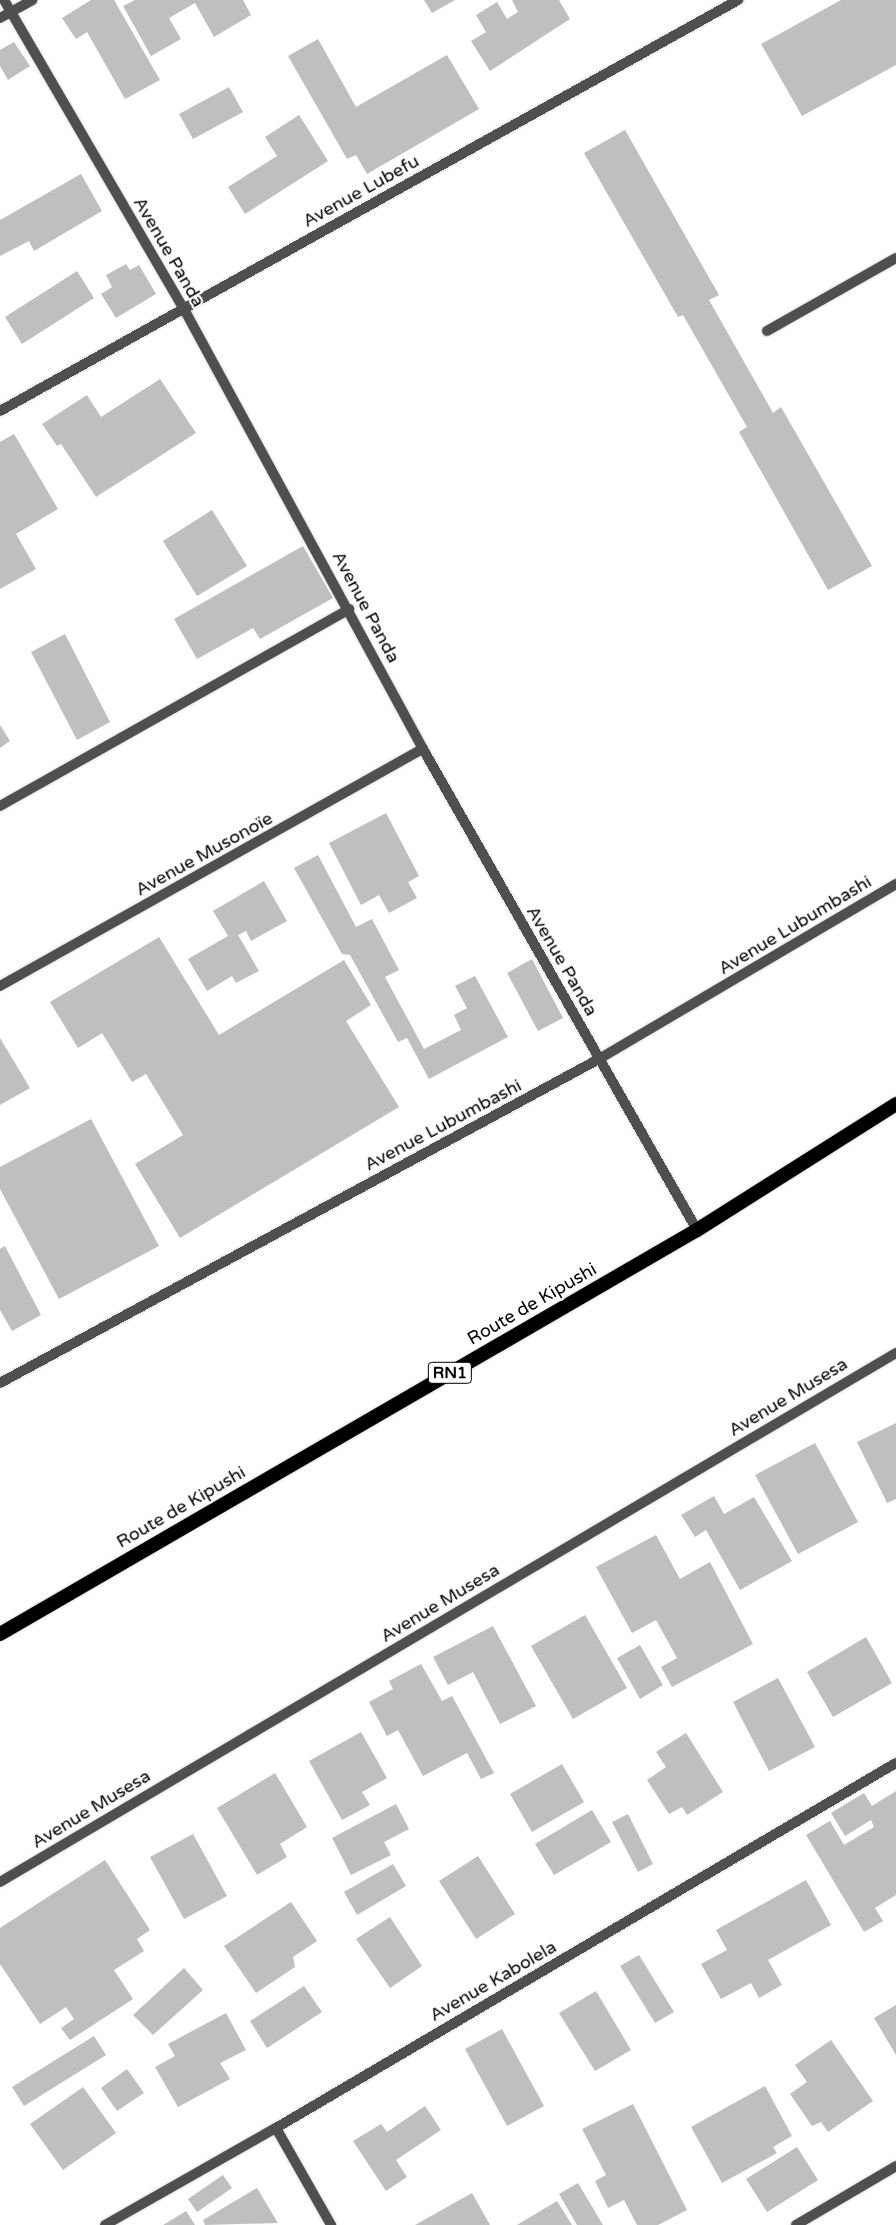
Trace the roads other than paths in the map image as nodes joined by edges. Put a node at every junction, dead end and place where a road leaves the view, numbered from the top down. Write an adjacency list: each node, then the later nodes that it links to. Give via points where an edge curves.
1 (4, 0): 4 (street, Avenue Panda)
2 (32, 0): 4 (street)
3 (738, 0): 7 (street, Avenue Lubefu)
4 (11, 12): 5 (street); 7 (street, Avenue Panda)
5 (0, 18)
6 (896, 258): 8 (street)
7 (184, 309): 9 (street, Avenue Lubefu); 10 (street, Avenue Panda)
8 (767, 331)
9 (0, 411)
10 (349, 609): 11 (street, Avenue Panda); 12 (street)
11 (423, 750): 14 (street, Avenue Musonoïe); 15 (street, Avenue Panda)
12 (0, 806)
13 (896, 884): 15 (street, Avenue Lubumbashi)
14 (0, 986)
15 (599, 1059): 17 (street, Avenue Panda); 19 (street, Avenue Lubumbashi)
16 (896, 1104): 17 (highway, Route de Kipushi / RN1)
17 (697, 1230): 20 (highway, Route de Kipushi / RN1)
18 (896, 1353): 22 (street, Avenue Musesa)
19 (0, 1383)
20 (0, 1634)
21 (896, 1763): 23 (street, Avenue Kabolela)
22 (0, 1882)
23 (276, 2128): 25 (street, Avenue Kabolela); 26 (street)
24 (896, 2166): 27 (street)
25 (105, 2225)
26 (331, 2225)
27 (796, 2225)

